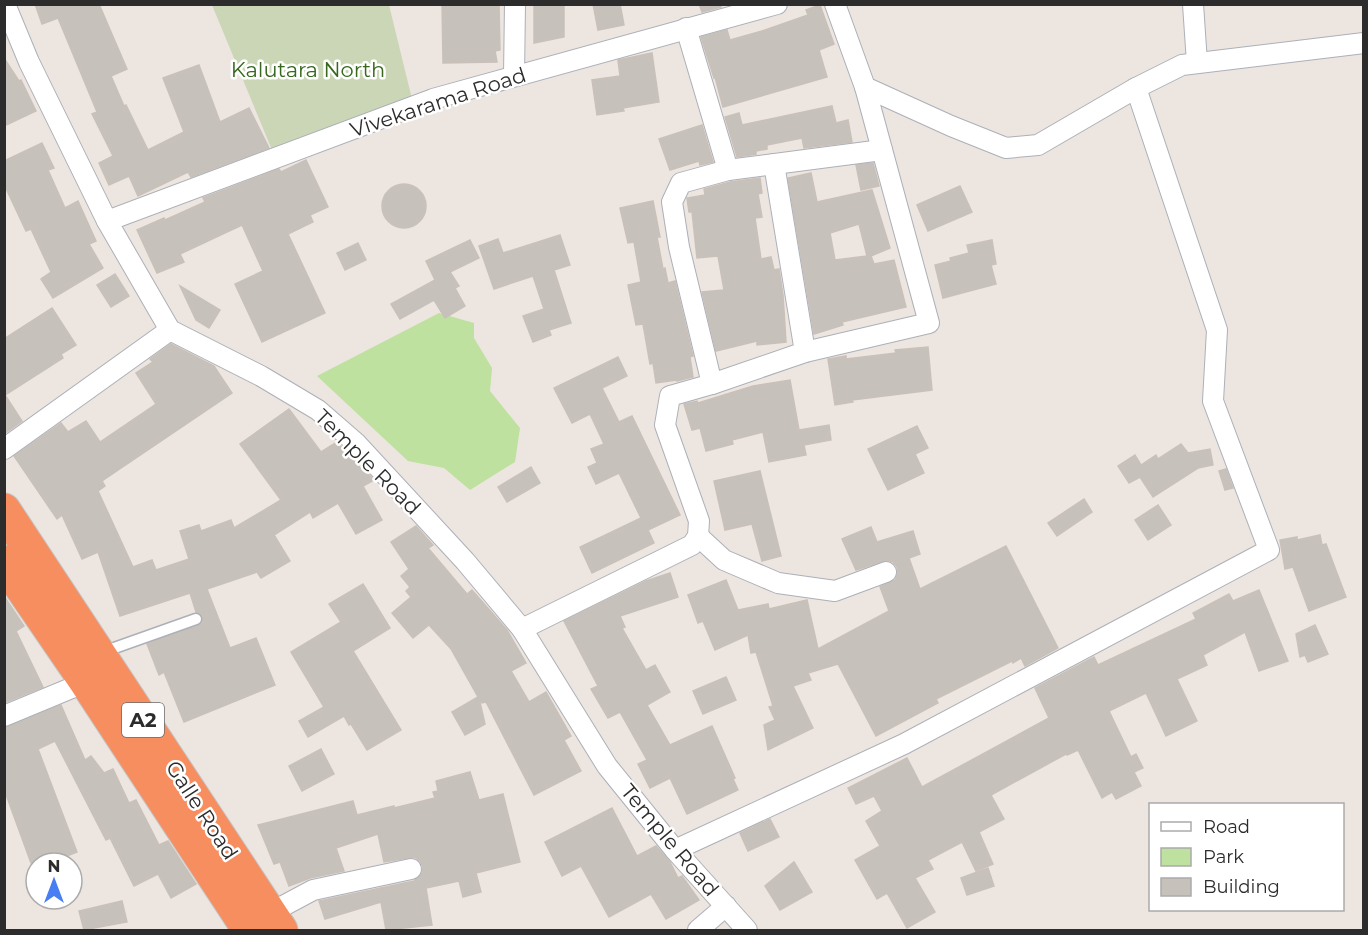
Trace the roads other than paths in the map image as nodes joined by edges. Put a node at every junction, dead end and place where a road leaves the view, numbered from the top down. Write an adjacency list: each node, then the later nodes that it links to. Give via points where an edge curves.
1 (5, 4): 15 (street)
2 (515, 4): 9 (street)
3 (777, 4): 6 (street, Vivekarama Road)
4 (835, 4): 10 (street)
5 (1193, 4): 8 (street)
6 (686, 28): 9 (street, Vivekarama Road); 14 (street)
7 (1364, 43): 8 (street)
8 (1197, 63): 11 (street, via 1182,65)
9 (514, 76): 15 (street, Vivekarama Road, via 433,99)
10 (865, 87): 11 (street, via 1006,148 1038,145); 12 (street)
11 (1136, 88): 28 (street, via 1217,330 1213,401 1269,550 904,744)
12 (882, 150): 13 (street); 17 (street, via 929,323)
13 (774, 164): 14 (street); 17 (street)
14 (728, 170): 18 (street, via 681,183 672,202)
15 (107, 221): 16 (street)
16 (170, 330): 19 (street); 25 (street, Temple Road, via 318,410 356,443)
17 (805, 352): 18 (street)
18 (712, 384): 21 (street, via 670,396 665,425 699,521)
19 (4, 450)
20 (4, 510): 26 (highway, Galle Road / A2)
21 (698, 536): 23 (street, via 724,560 778,583 835,591); 25 (street, via 692,545)
22 (4, 562): 26 (highway, Galle Road / A2)
23 (886, 572)
24 (196, 619): 26 (lane)
25 (522, 629): 28 (street, Temple Road, via 607,766)
26 (93, 667): 27 (street); 31 (highway, Galle Road / A2)
27 (4, 716)
28 (675, 850): 30 (street, Temple Road)
29 (411, 869): 31 (street, via 313,890)
30 (726, 906): 32 (street); 33 (street, Temple Road)
31 (266, 925)
32 (698, 930)
33 (747, 930)

